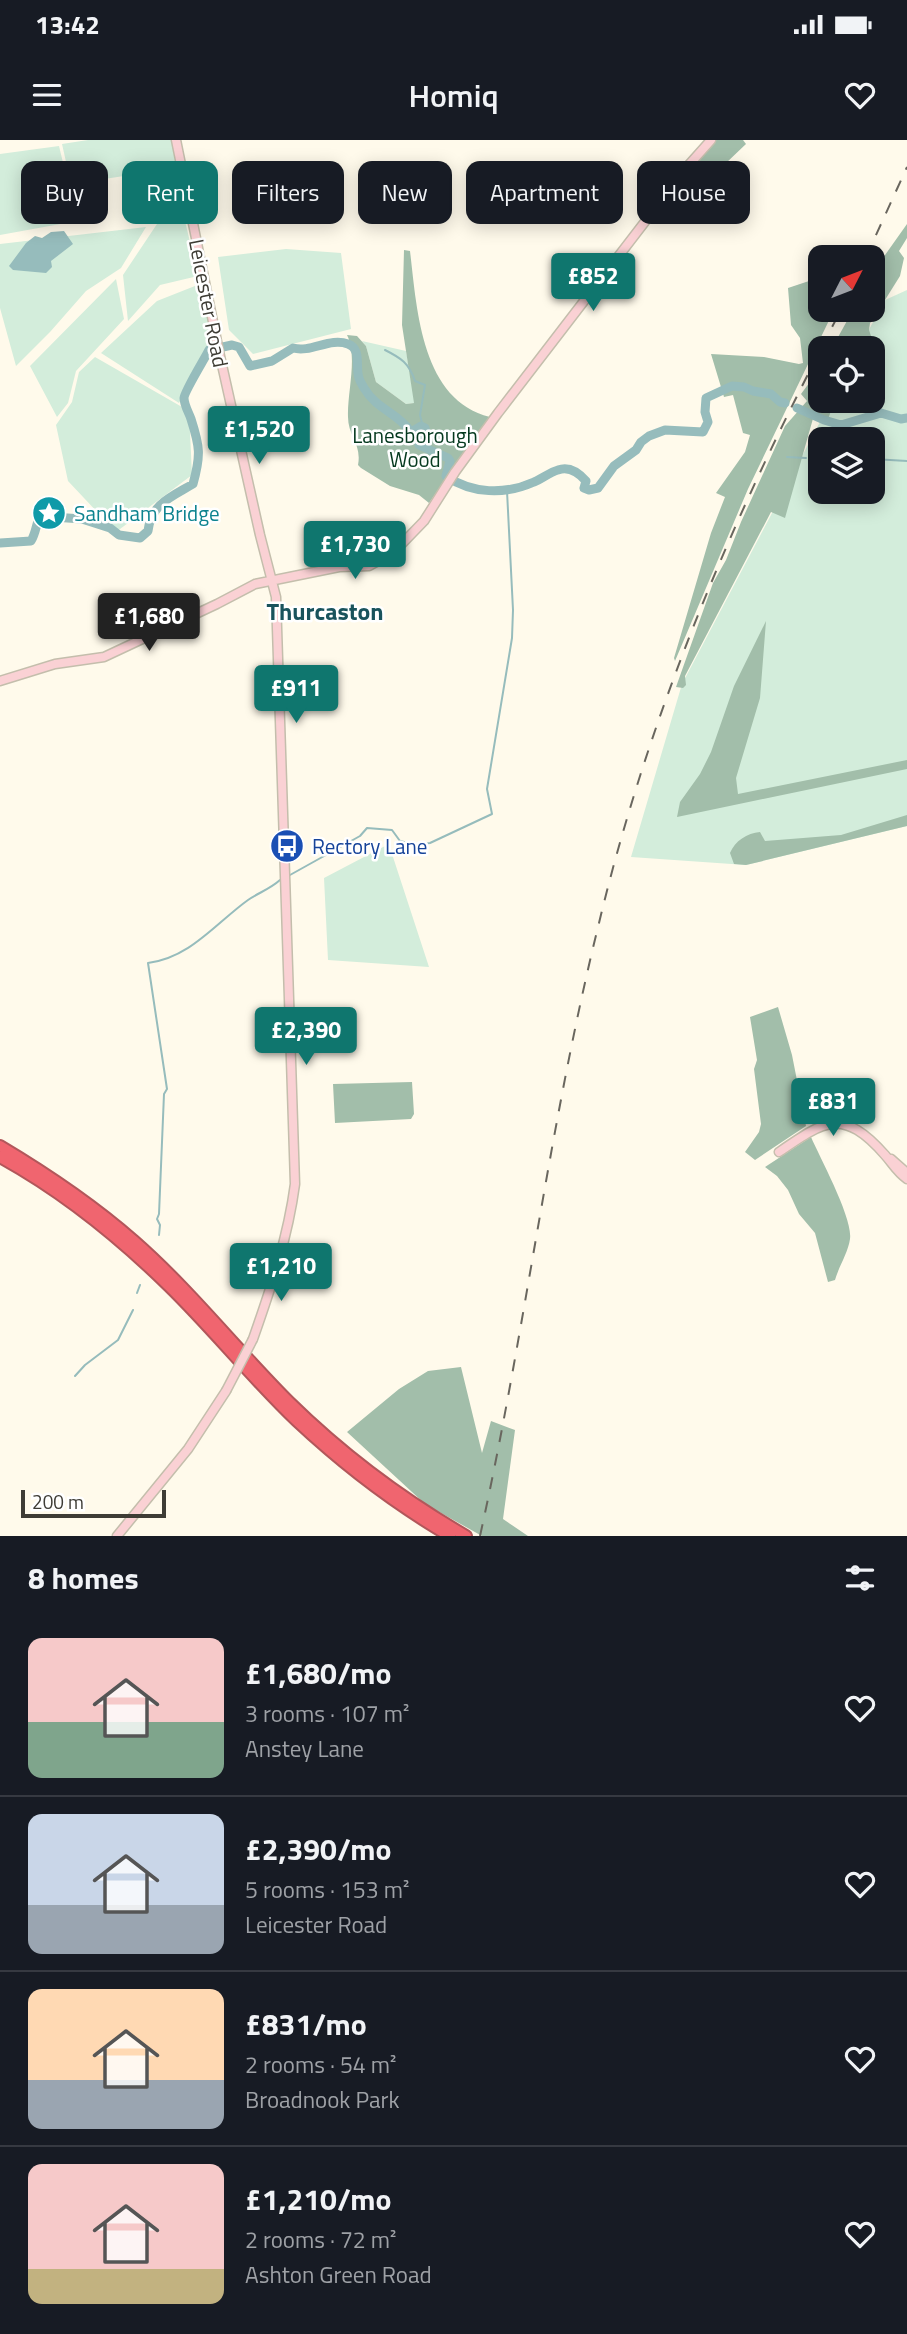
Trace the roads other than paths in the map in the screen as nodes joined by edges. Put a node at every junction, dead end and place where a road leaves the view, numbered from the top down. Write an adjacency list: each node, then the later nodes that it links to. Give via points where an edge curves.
1 (176, 140): 3 (street, Leicester Road)
2 (711, 140): 3 (street, via 498,413 424,521 394,553 372,566 339,567)
3 (272, 582): 4 (street, via 255,584 104,657 55,664); 11 (street, Leicester Road, bridge, via 279,650 295,1184 290,1219 253,1339 226,1391 188,1449)
4 (0, 681)
5 (0, 1146): 13 (highway, via 79,1197 135,1241 288,1401 349,1456)
6 (779, 1152): 7 (street, via 817,1127 837,1123 860,1132)
7 (886, 1156): 9 (street); 10 (street)
8 (0, 1157): 12 (highway, via 116,1237 298,1422 385,1493)
9 (907, 1173)
10 (907, 1179)
11 (117, 1536)
12 (450, 1536)
13 (466, 1536)

